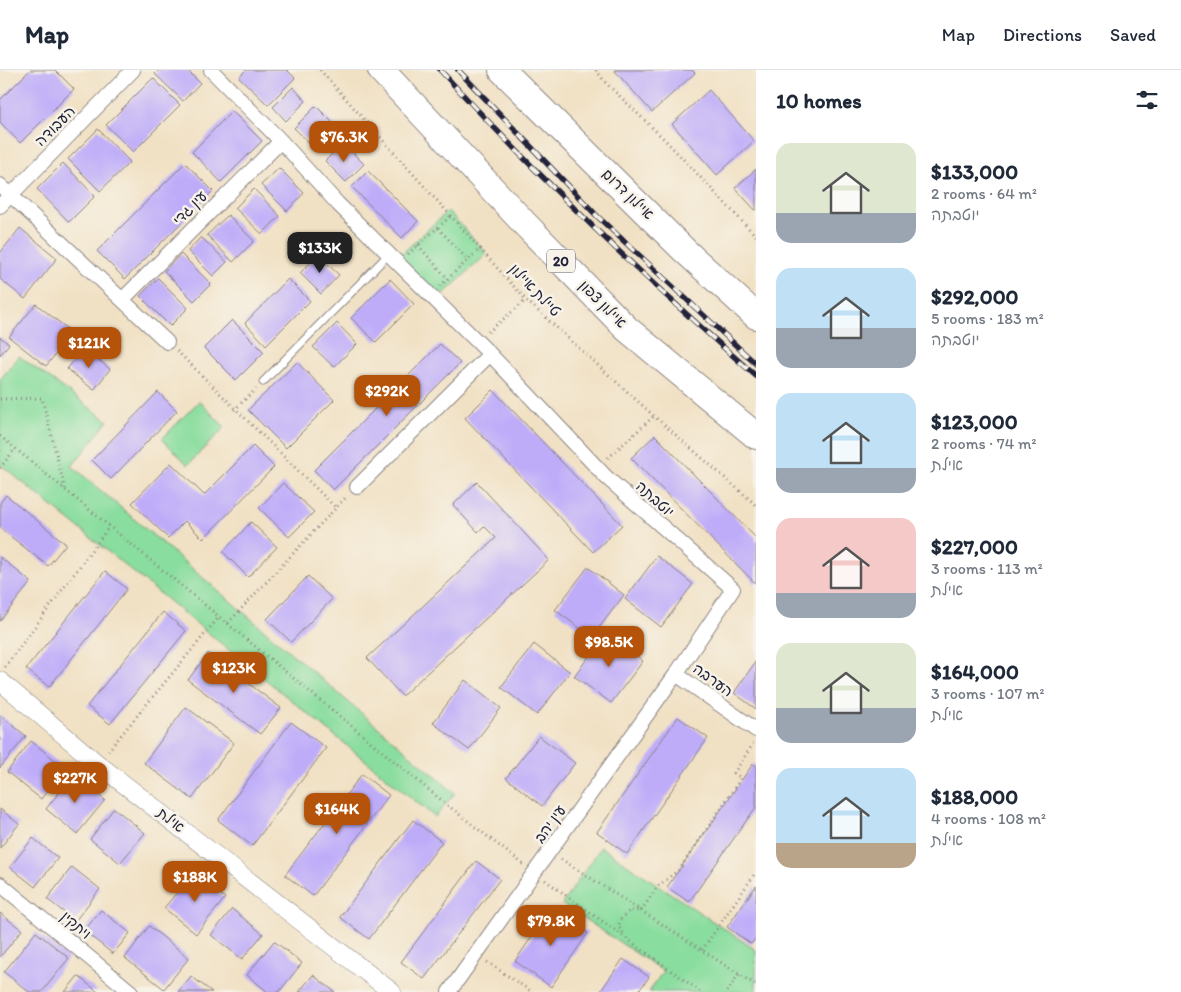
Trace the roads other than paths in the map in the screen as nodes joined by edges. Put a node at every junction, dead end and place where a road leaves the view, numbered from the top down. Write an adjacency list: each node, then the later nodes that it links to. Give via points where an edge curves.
1 (133, 70): 6 (street, העבודה)
2 (211, 70): 5 (street, יוטבתה)
3 (381, 70): 14 (highway, איילון צפון / 20, via 614,316)
4 (502, 70): 10 (highway, איילון דרום, via 684,250)
5 (281, 140): 8 (street, יוטבתה); 9 (street, עין גדי)
6 (5, 190): 7 (street, העבודה); 9 (street)
7 (0, 206)
8 (392, 259): 12 (street, יוטבתה); 13 (lane)
9 (122, 299): 11 (street)
10 (756, 316)
11 (167, 342)
12 (490, 354): 17 (street); 18 (street, יוטבתה, via 597,467 733,589)
13 (263, 382)
14 (709, 399): 15 (highway, איילון צפון / 20); 16 (highway)
15 (756, 436)
16 (756, 448)
17 (357, 487)
18 (676, 674): 20 (street, הערבה); 24 (street, עין יהב)
19 (0, 681): 23 (street, אילת, via 98,764)
20 (756, 730)
21 (0, 884): 22 (street, ויתקין)
22 (131, 992)
23 (392, 992)
24 (449, 992)

